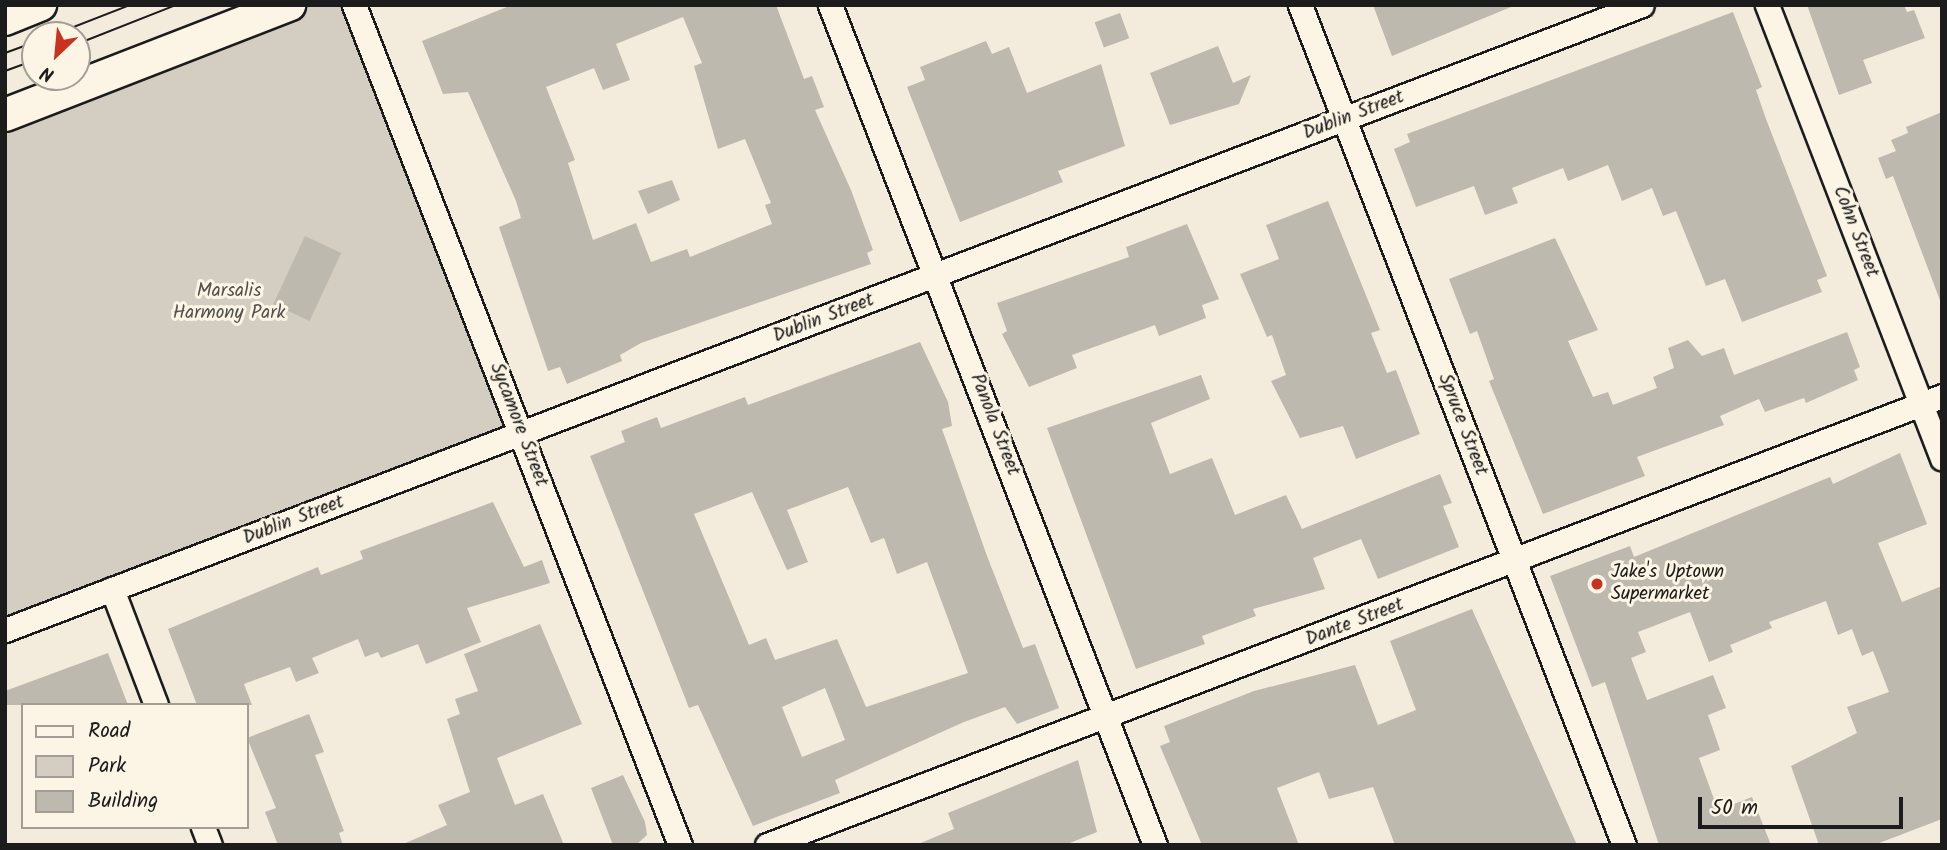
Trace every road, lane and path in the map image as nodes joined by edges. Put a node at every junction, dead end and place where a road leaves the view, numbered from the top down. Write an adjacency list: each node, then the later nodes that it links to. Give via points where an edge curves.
1 (40, 5): 8 (main road)
2 (289, 5): 9 (main road)
3 (354, 5): 13 (street, Sycamore Street)
4 (830, 5): 11 (street, Panola Street)
5 (1300, 5): 10 (street, Spruce Street)
6 (1642, 5): 10 (street, Dublin Street)
7 (1767, 5): 12 (street, Cohn Street)
8 (5, 19)
9 (5, 115)
10 (1344, 120): 11 (street, Dublin Street); 15 (street, Spruce Street)
11 (936, 276): 13 (street, Dublin Street); 19 (street, Panola Street)
12 (1931, 400): 14 (street, Cohn Street); 15 (street, Dante Street)
13 (522, 435): 16 (street, Dublin Street); 20 (street, Sycamore Street)
14 (1942, 458)
15 (1515, 561): 19 (street, Dante Street); 23 (street, Spruce Street)
16 (112, 589): 17 (street, Dublin Street); 18 (street)
17 (5, 630)
18 (155, 703)
19 (1107, 719): 21 (street, Dante Street); 22 (street, Panola Street)
20 (680, 845)
21 (766, 845)
22 (1155, 845)
23 (1624, 845)

